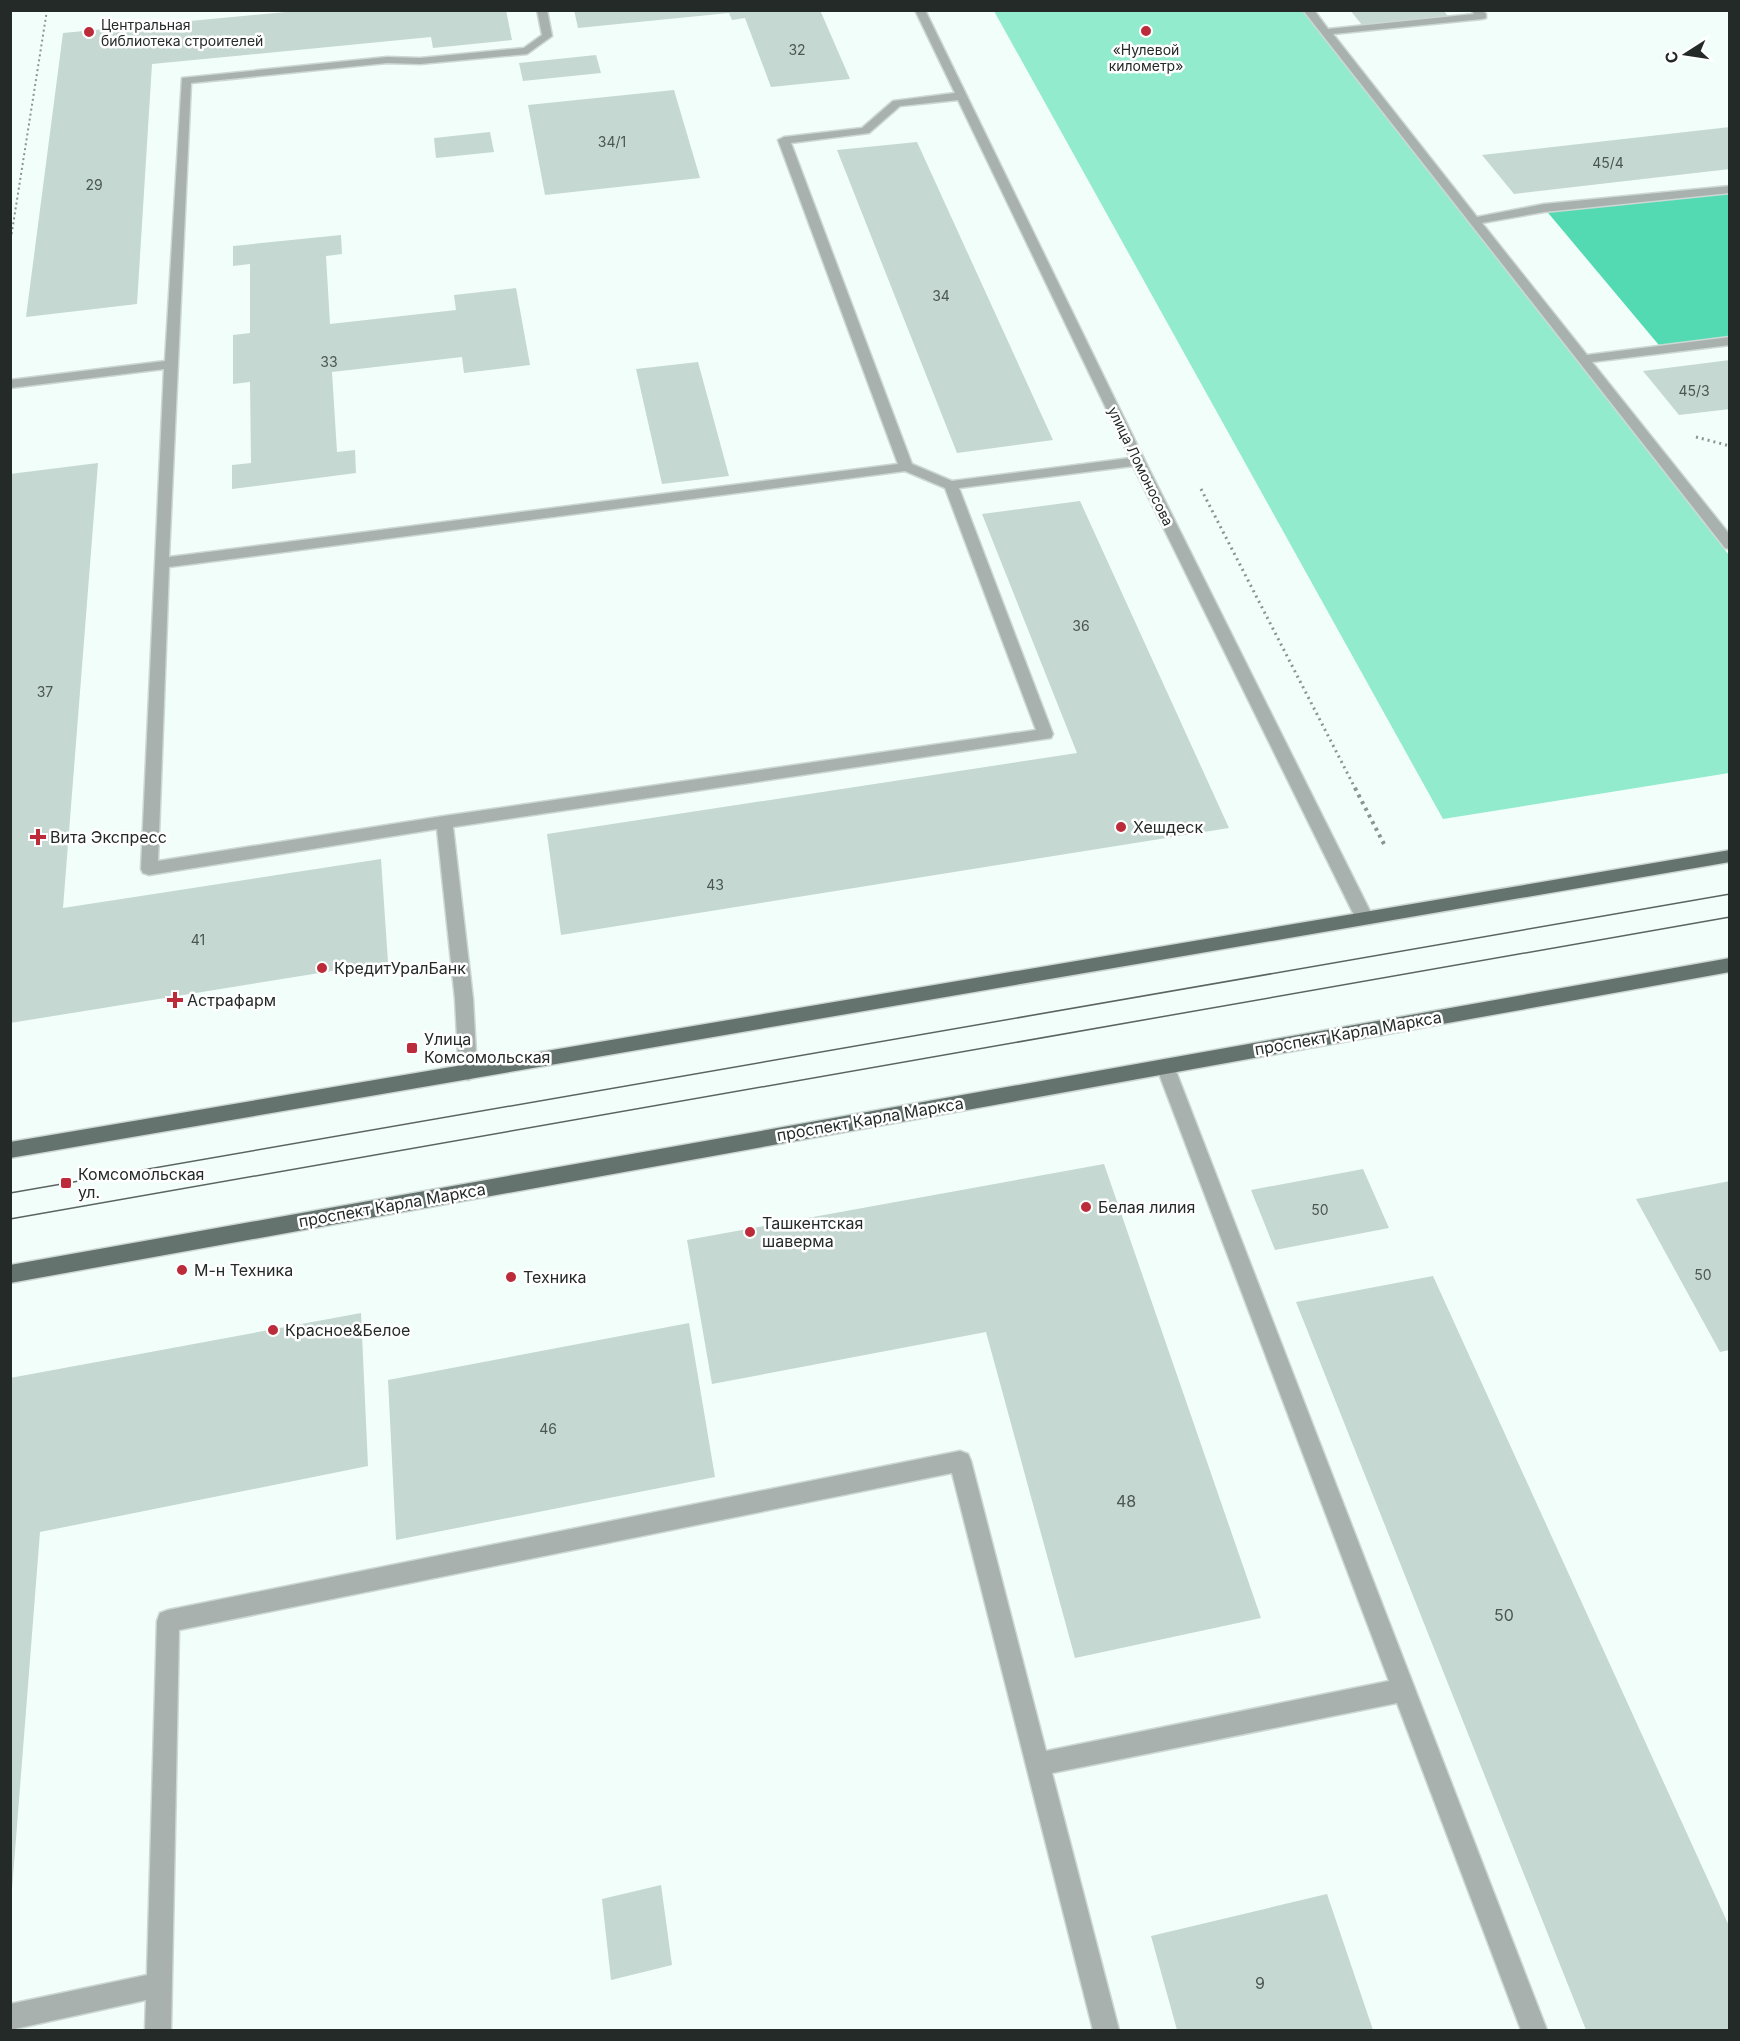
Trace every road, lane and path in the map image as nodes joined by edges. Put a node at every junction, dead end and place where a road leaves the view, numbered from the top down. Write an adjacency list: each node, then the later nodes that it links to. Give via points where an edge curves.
1 (47, 10): 10 (path)
2 (542, 10): 13 (street, via 547,36 527,51 186,80)
3 (920, 10): 7 (street, улица Ломоносова)
4 (1308, 10): 6 (street)
5 (1476, 10): 6 (street, via 1482,16)
6 (1325, 32): 9 (street)
7 (961, 96): 17 (street, улица Ломоносова); 18 (street, via 897,103 865,131 784,140)
8 (1730, 189): 9 (street, via 1544,208)
9 (1474, 221): 12 (street)
10 (10, 244)
11 (1730, 341): 12 (street)
12 (1583, 359): 20 (street)
13 (171, 364): 14 (street); 21 (street)
14 (10, 384)
15 (1695, 437): 16 (path)
16 (1730, 446)
17 (1138, 461): 19 (street); 24 (street, улица Ломоносова)
18 (906, 467): 19 (street); 21 (street)
19 (951, 485): 22 (street, via 1044,734)
20 (1730, 545)
21 (162, 563): 22 (street, via 149,869)
22 (444, 822): 27 (street)
23 (1730, 856): 24 (main road)
24 (1365, 919): 27 (main road)
25 (1730, 965): 26 (main road, проспект Карла Маркса)
26 (1165, 1066): 29 (main road, проспект Карла Маркса); 30 (street)
27 (468, 1072): 28 (main road)
28 (10, 1150)
29 (10, 1274)
30 (1404, 1690): 31 (street); 36 (street)
31 (1038, 1764): 32 (street, via 960,1461 168,1621); 35 (street)
32 (159, 1985): 33 (street); 34 (street)
33 (10, 2017)
34 (158, 2031)
35 (1106, 2031)
36 (1534, 2031)

